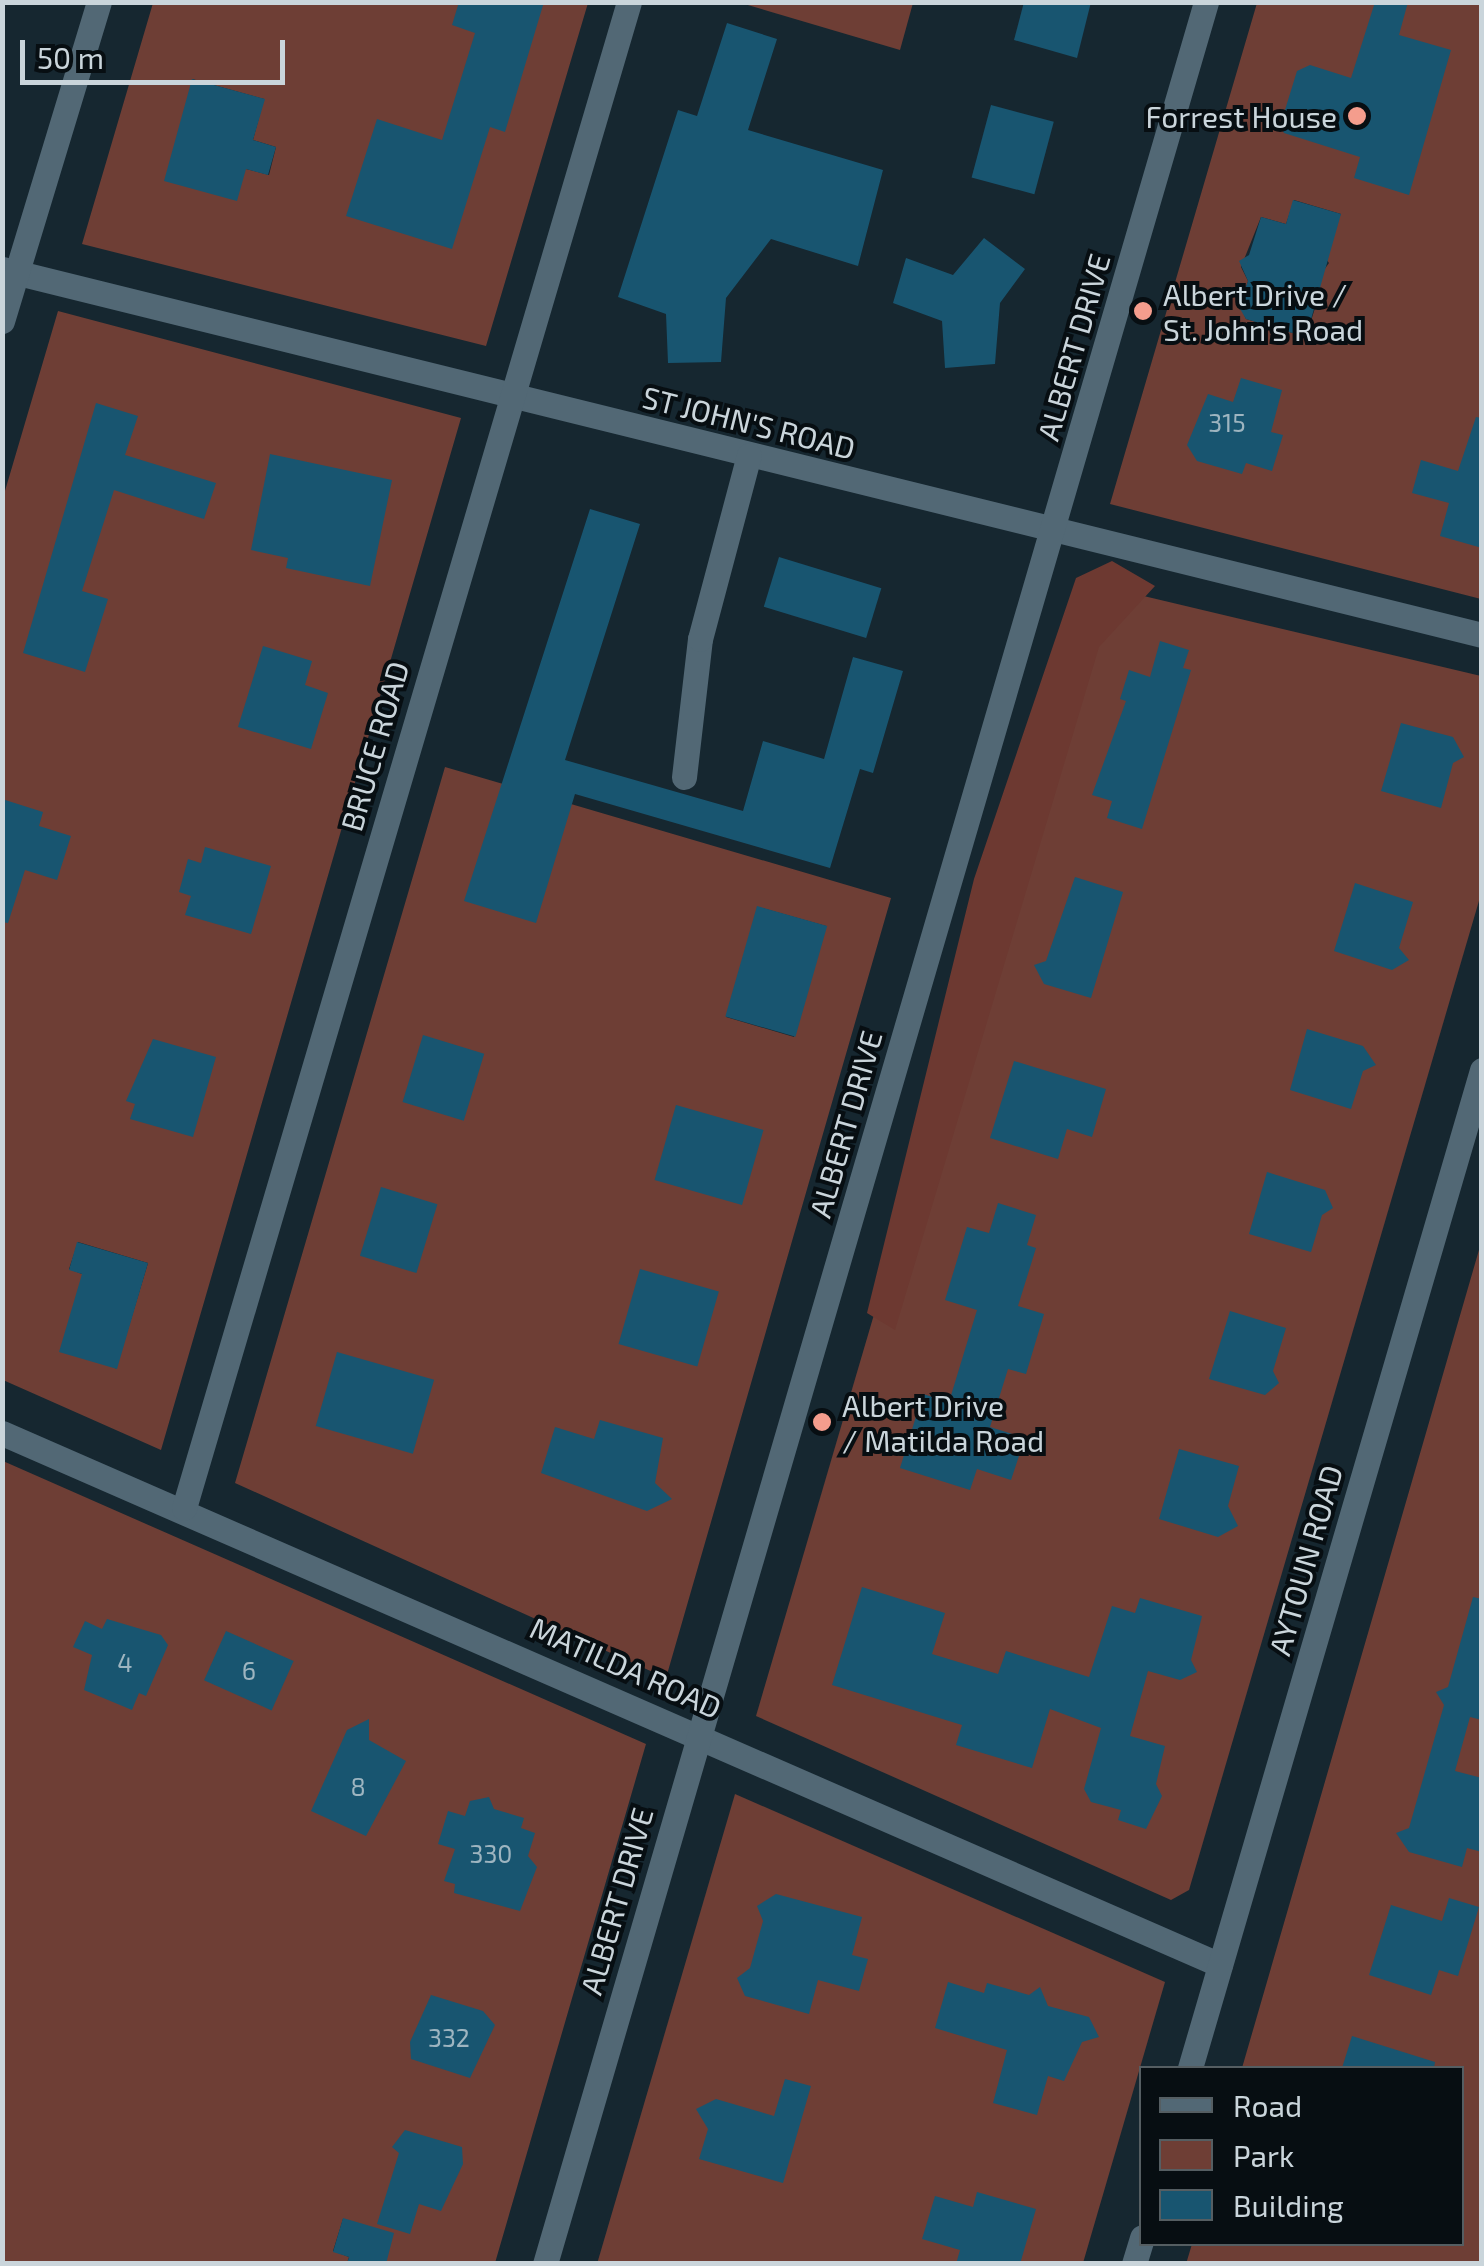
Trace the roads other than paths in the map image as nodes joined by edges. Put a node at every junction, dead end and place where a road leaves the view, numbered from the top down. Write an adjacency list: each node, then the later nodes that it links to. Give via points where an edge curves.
1 (100, 2): 4 (street)
2 (628, 2): 6 (street, BRUCE ROAD)
3 (1206, 2): 8 (street, ALBERT DRIVE)
4 (10, 270): 5 (street); 6 (street, ST JOHN'S ROAD)
5 (2, 321)
6 (511, 396): 7 (street, ST JOHN'S ROAD); 13 (street, BRUCE ROAD)
7 (749, 455): 8 (street, ST JOHN'S ROAD); 10 (street, via 700,638)
8 (1054, 529): 9 (street, ST JOHN'S ROAD); 14 (street, ALBERT DRIVE)
9 (1482, 636)
10 (684, 777)
11 (1482, 1070): 15 (street, AYTOUN ROAD)
12 (2, 1433): 13 (street, MATILDA ROAD)
13 (184, 1508): 14 (street, MATILDA ROAD)
14 (699, 1735): 15 (street, MATILDA ROAD); 17 (street, ALBERT DRIVE)
15 (1220, 1965): 16 (street, AYTOUN ROAD)
16 (1191, 2066)
17 (545, 2264)

